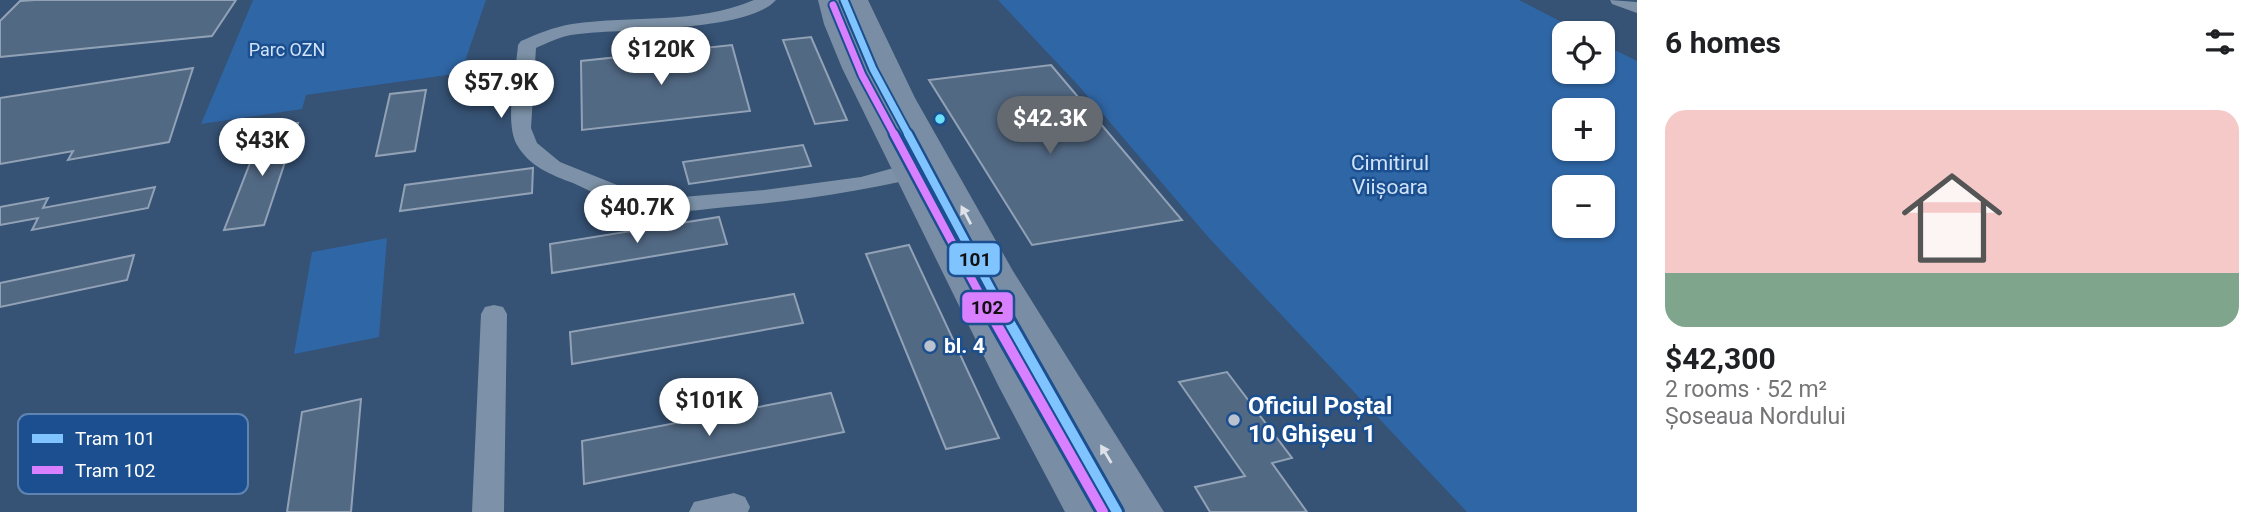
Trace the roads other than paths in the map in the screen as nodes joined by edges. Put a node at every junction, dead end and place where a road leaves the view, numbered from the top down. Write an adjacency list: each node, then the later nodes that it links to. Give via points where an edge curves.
1 (768, 0): 6 (street, via 722,16 577,29 527,45 521,128 527,144 552,167 638,202 671,205 863,184)
2 (830, 0): 6 (main road, via 855,68)
3 (856, 0): 6 (main road, via 901,98)
4 (1618, 0): 5 (street)
5 (1637, 8)
6 (924, 169): 9 (main road, via 1019,387); 10 (main road, one-way to 6, via 997,275)
7 (494, 314): 8 (street)
8 (488, 512)
9 (1089, 512)
10 (1141, 512)

